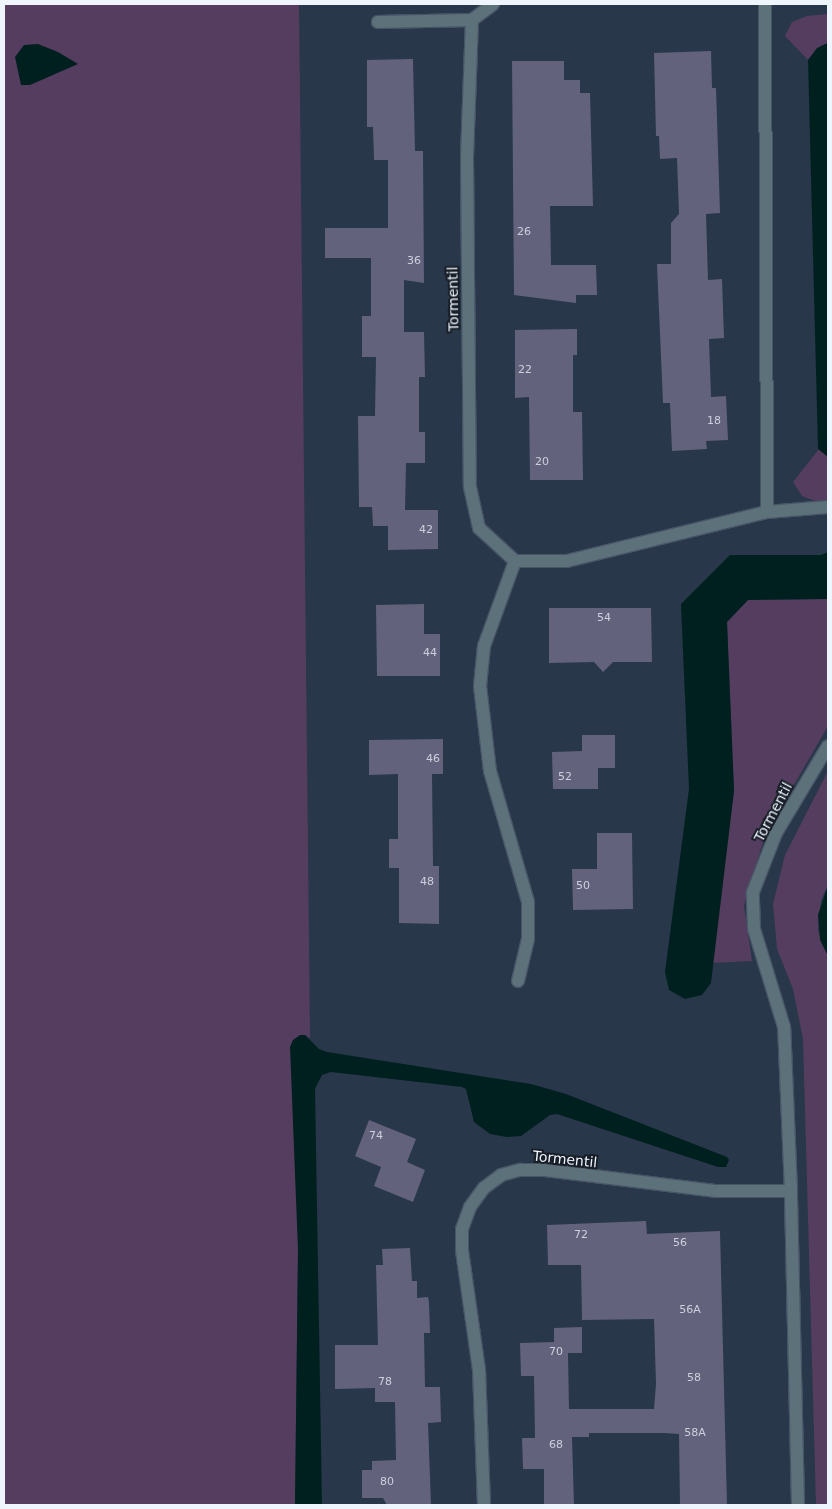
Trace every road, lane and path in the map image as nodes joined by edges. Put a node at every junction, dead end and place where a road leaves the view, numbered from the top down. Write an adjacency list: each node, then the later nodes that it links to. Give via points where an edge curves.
1 (493, 4): 3 (street)
2 (765, 4): 6 (street)
3 (472, 20): 4 (street); 7 (street, Tormentil, via 466,157 470,487 479,528)
4 (378, 22)
5 (828, 508): 6 (street)
6 (767, 512): 7 (street, via 567,561)
7 (515, 561): 9 (street, via 484,646 480,686 490,771 528,902 528,939)
8 (828, 746): 10 (street, Tormentil, via 776,833 753,892 754,929 784,1027)
9 (518, 981)
10 (791, 1191): 11 (street, Tormentil, via 717,1191 544,1170 520,1170 501,1175 484,1188 470,1206 462,1229 462,1250 479,1370); 12 (street, Tormentil)
11 (484, 1505)
12 (798, 1505)

